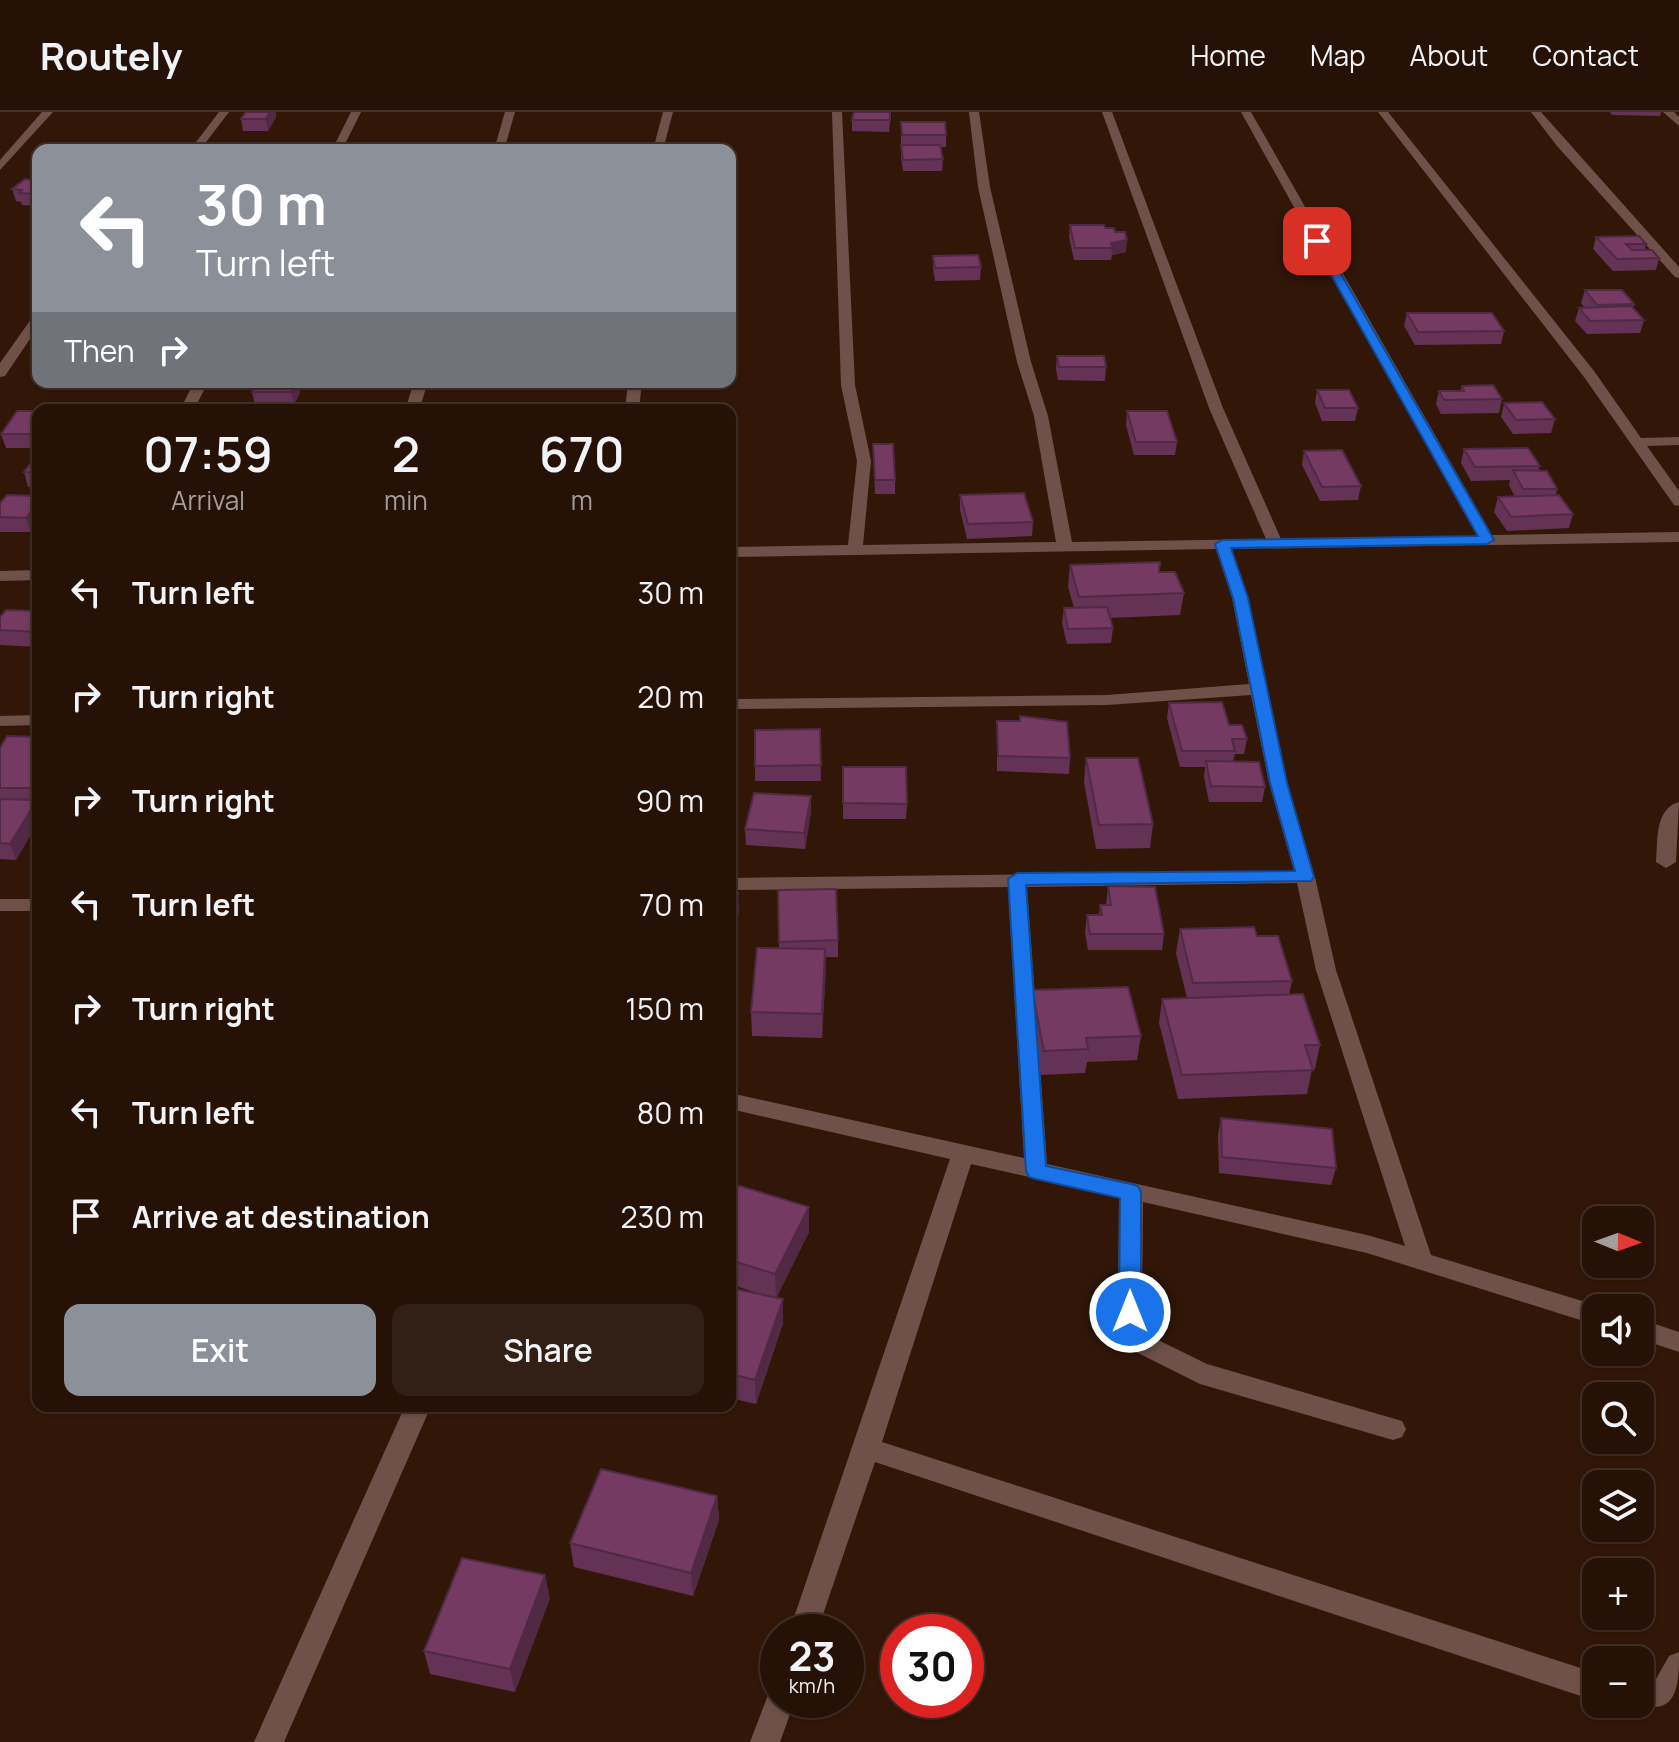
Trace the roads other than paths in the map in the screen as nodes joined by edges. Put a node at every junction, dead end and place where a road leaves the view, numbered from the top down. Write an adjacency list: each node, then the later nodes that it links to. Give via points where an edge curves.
1 (48, 112): 18 (street)
2 (224, 112): 14 (street)
3 (356, 112): 15 (street)
4 (510, 112): 16 (street)
5 (668, 112): 17 (street)
6 (837, 112): 30 (street, via 848,385 864,461)
7 (974, 112): 29 (street, via 984,187 1041,416)
8 (1107, 112): 28 (street, via 1216,408)
9 (1246, 112): 26 (street)
10 (1383, 112): 23 (street)
11 (1536, 112): 19 (street)
12 (1668, 112): 13 (street)
13 (1679, 123)
14 (200, 144)
15 (340, 144)
16 (501, 144)
17 (660, 144)
18 (0, 167)
19 (1679, 274)
20 (32, 327): 21 (street)
21 (0, 373)
22 (1679, 441): 23 (street)
23 (1639, 442): 24 (street)
24 (1679, 502)
25 (1679, 537): 26 (street)
26 (1487, 540): 28 (street)
27 (1222, 544): 28 (street); 29 (street); 34 (street, via 1240,598)
28 (1276, 544)
29 (1065, 547): 30 (street)
30 (855, 549): 31 (street)
31 (736, 552)
32 (32, 575): 33 (street)
33 (0, 576)
34 (1258, 689): 35 (street, via 1107,700); 40 (street)
35 (736, 704)
36 (32, 720): 37 (street)
37 (0, 721)
38 (1679, 808): 39 (street, via 1668,822)
39 (1666, 862)
40 (1305, 877): 41 (street); 49 (street, via 1326,970)
41 (1017, 879): 42 (street); 47 (street)
42 (736, 884)
43 (0, 905): 44 (street)
44 (32, 905)
45 (736, 1102): 46 (street)
46 (962, 1156): 47 (street); 55 (street)
47 (1036, 1171): 48 (street)
48 (1131, 1192): 49 (street); 54 (street, via 1130,1312 1145,1345 1200,1373)
49 (1421, 1259): 50 (street)
50 (1582, 1311)
51 (1654, 1334): 52 (street)
52 (1679, 1342)
53 (415, 1412): 61 (street)
54 (1393, 1429)
55 (867, 1448): 56 (street); 58 (street)
56 (809, 1614)
57 (1679, 1666): 59 (street, via 1664,1693)
58 (1582, 1682)
59 (1654, 1693)
60 (774, 1718): 62 (street)
61 (269, 1742)
62 (765, 1742)

